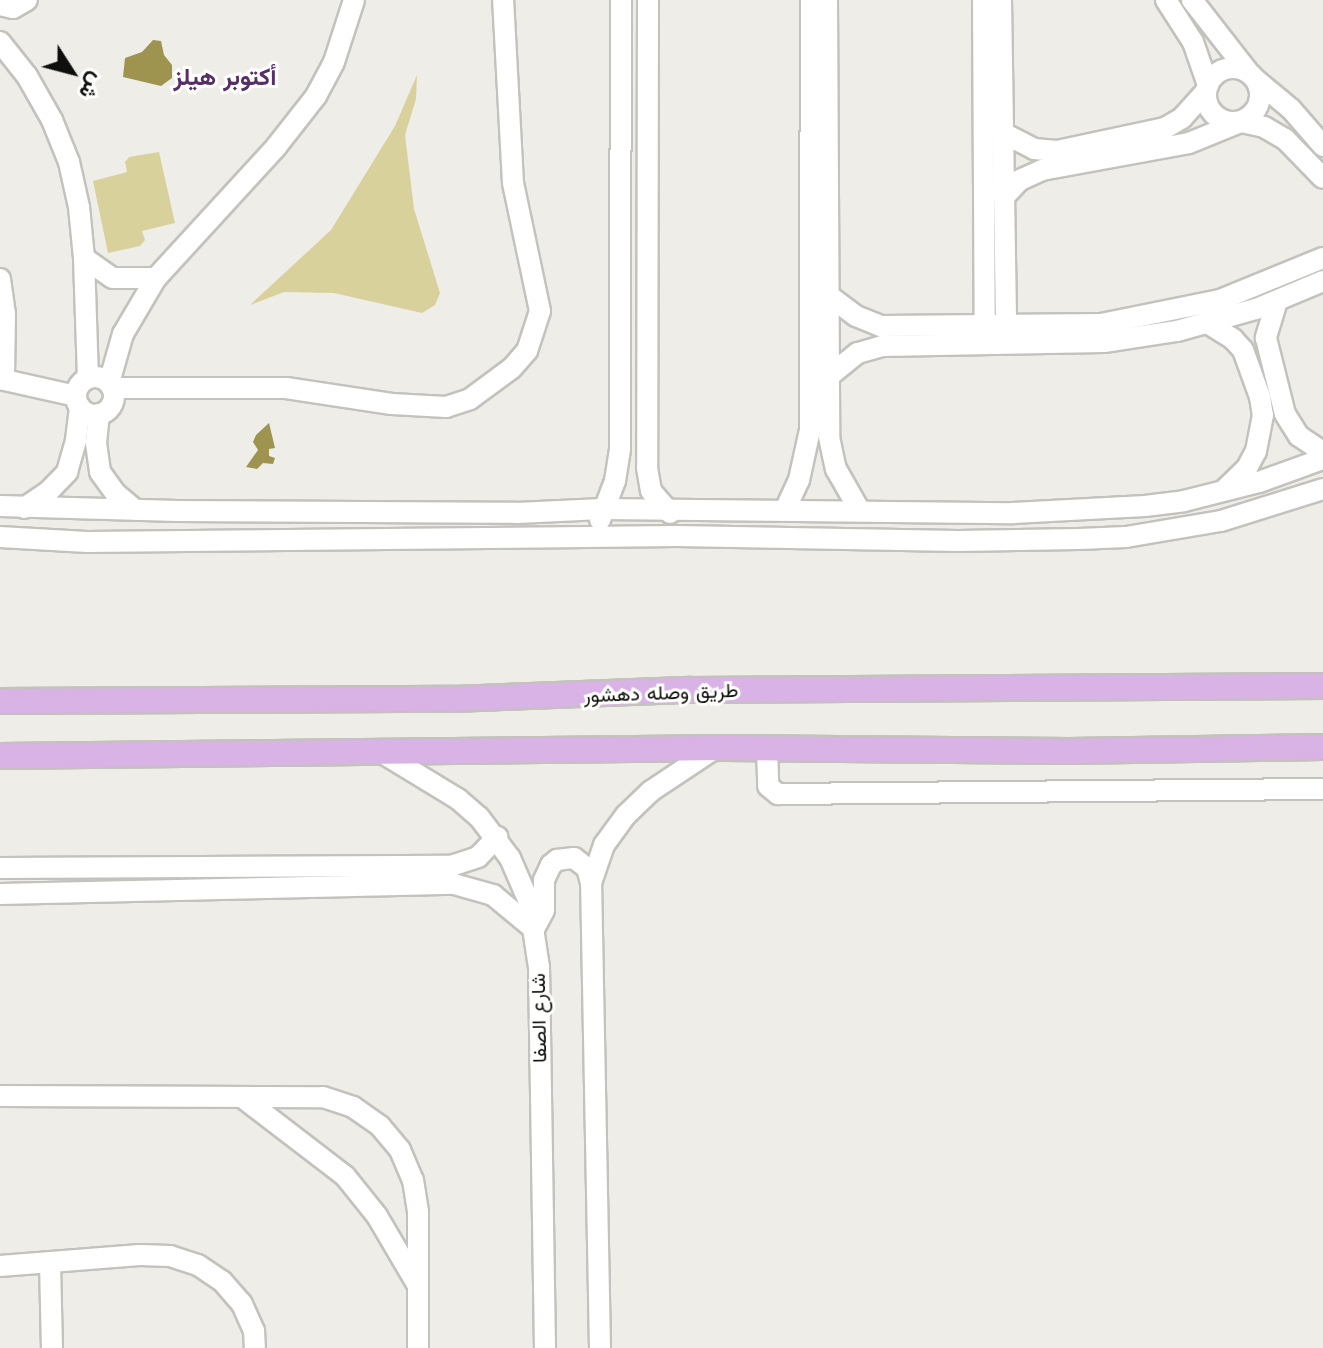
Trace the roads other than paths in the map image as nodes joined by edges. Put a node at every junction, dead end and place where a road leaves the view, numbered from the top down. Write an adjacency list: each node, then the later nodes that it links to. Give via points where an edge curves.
1 (27, 0): 12 (street, via 13,8)
2 (354, 0): 23 (street, via 334,62 316,96)
3 (503, 0): 33 (street, via 513,183 540,311 527,351 512,368 470,399 446,407 286,388)
4 (621, 0): 41 (street, via 620,450 615,481)
5 (648, 0): 42 (street, via 647,468 651,491)
6 (811, 0): 44 (street, via 810,430 802,472)
7 (827, 0): 26 (street)
8 (983, 0): 29 (street)
9 (1001, 0): 17 (street)
10 (1166, 0): 15 (street, via 1193,42)
11 (1192, 0): 14 (street)
12 (0, 5)
13 (0, 42): 21 (street, via 27,76 69,162)
14 (1252, 76): 15 (street, via 1237,68 1221,70); 16 (street, via 1260,103 1252,116); 18 (street)
15 (1207, 88): 16 (street, via 1207,104 1215,117); 17 (street, via 1182,118 1165,128 1057,151 1034,149)
16 (1239, 122): 19 (street, via 1285,139); 20 (street, via 1189,143 1042,170 1020,180)
17 (1003, 133): 20 (street)
18 (1323, 146)
19 (1323, 178)
20 (1004, 197): 29 (street)
21 (84, 258): 23 (street, via 113,278); 31 (street)
22 (1323, 258): 29 (street, via 1258,287 1168,313)
23 (156, 278): 33 (street, via 123,334)
24 (0, 279): 32 (street, via 5,313)
25 (1323, 281): 27 (street)
26 (828, 295): 29 (street, via 881,326); 30 (street)
27 (1277, 301): 28 (street); 35 (street, via 1266,338 1285,414 1299,436)
28 (1209, 324): 29 (street, via 1104,342); 38 (street, via 1243,350 1263,415 1252,460)
29 (995, 334): 30 (street, via 882,346 858,353)
30 (828, 377): 46 (street, via 832,453 842,484)
31 (88, 378): 33 (street, via 99,377); 34 (street, via 79,385)
32 (2, 379): 34 (street)
33 (110, 385): 34 (street, via 110,406)
34 (85, 406): 40 (street, via 67,472); 43 (street, via 100,472)
35 (1323, 452)
36 (1323, 459): 38 (street)
37 (1323, 489): 48 (street, via 1221,521 1126,537 958,541)
38 (1219, 493): 46 (street, via 1105,509)
39 (0, 506): 40 (street)
40 (24, 508): 43 (street)
41 (602, 509): 42 (street); 45 (street); 47 (street)
42 (667, 509): 44 (street); 48 (street)
43 (135, 510): 45 (street)
44 (785, 510): 46 (street)
45 (178, 511): 50 (street)
46 (860, 511)
47 (603, 536): 48 (street); 50 (street)
48 (677, 536)
49 (0, 537): 50 (street)
50 (178, 541)
51 (1323, 686): 52 (main road, طريق وصله دهشور)
52 (0, 701)
53 (1323, 747): 55 (main road)
54 (714, 749): 55 (main road); 56 (main road); 62 (street, via 651,791 626,815 604,845)
55 (767, 749): 58 (street, via 768,786 778,794)
56 (384, 754): 57 (main road); 59 (street, شارع الصفا, via 458,799)
57 (0, 756)
58 (1323, 789)
59 (497, 837): 61 (street, via 470,862); 64 (street, شارع الصفا, via 521,879)
60 (0, 868): 61 (street)
61 (426, 875): 63 (street); 64 (street, via 483,891 510,906)
62 (591, 883): 64 (street, via 587,868 574,858 557,860 544,880 544,910); 74 (street)
63 (0, 894)
64 (534, 929): 73 (street, شارع الصفا, via 539,967)
65 (0, 1096): 66 (street)
66 (242, 1097): 69 (street, via 345,1176 377,1216); 69 (street, via 323,1097 353,1107 380,1126 400,1150 413,1180)
67 (50, 1262): 68 (street); 70 (street); 71 (street, via 140,1255 170,1256 198,1265 242,1304)
68 (0, 1266)
69 (418, 1285): 72 (street)
70 (52, 1348)
71 (255, 1348)
72 (418, 1348)
73 (545, 1348)
74 (600, 1348)

